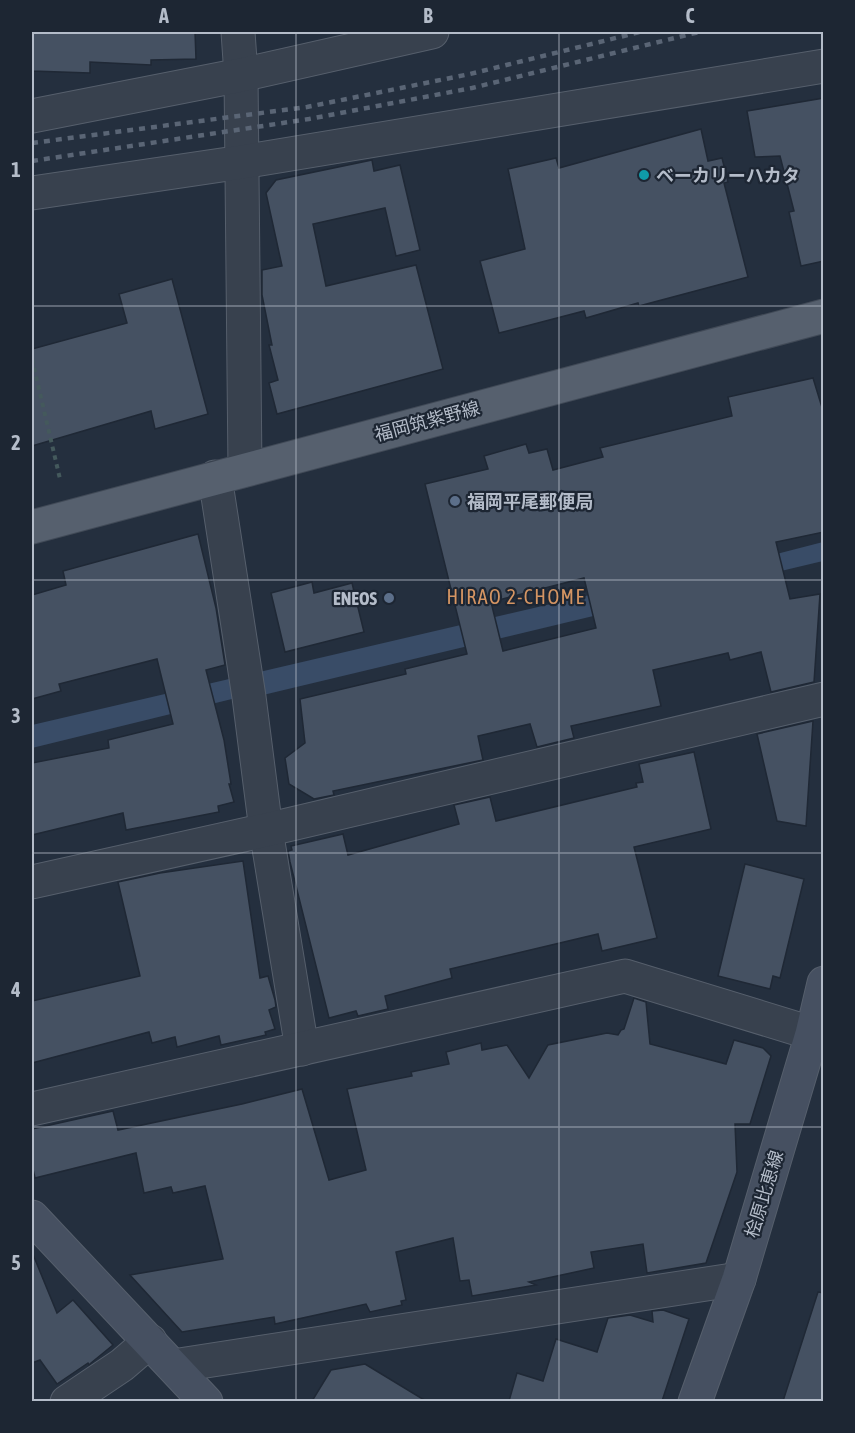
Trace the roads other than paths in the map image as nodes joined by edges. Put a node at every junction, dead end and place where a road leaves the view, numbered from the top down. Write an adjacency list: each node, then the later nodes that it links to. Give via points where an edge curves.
1 (238, 32): 4 (street)
2 (432, 32): 4 (street)
3 (824, 66): 6 (street)
4 (242, 75): 5 (street); 6 (street)
5 (32, 116)
6 (242, 162): 7 (street); 9 (street)
7 (32, 193)
8 (824, 316): 9 (main road, 福岡筑紫野線)
9 (230, 474): 10 (main road, 福岡筑紫野線); 12 (street, via 248,685)
10 (32, 527)
11 (824, 699): 12 (street)
12 (266, 830): 13 (street); 16 (street)
13 (32, 882)
14 (824, 982): 15 (main road, 桧原比恵線)
15 (818, 1035): 16 (street, via 625,976); 19 (main road, 桧原比恵線)
16 (302, 1049): 17 (street)
17 (32, 1109)
18 (32, 1217): 20 (main road)
19 (739, 1279): 21 (street); 24 (main road, 桧原比恵線)
20 (150, 1341): 21 (main road); 22 (street, via 122,1365)
21 (173, 1366): 23 (main road)
22 (67, 1401)
23 (206, 1401)
24 (695, 1401)

